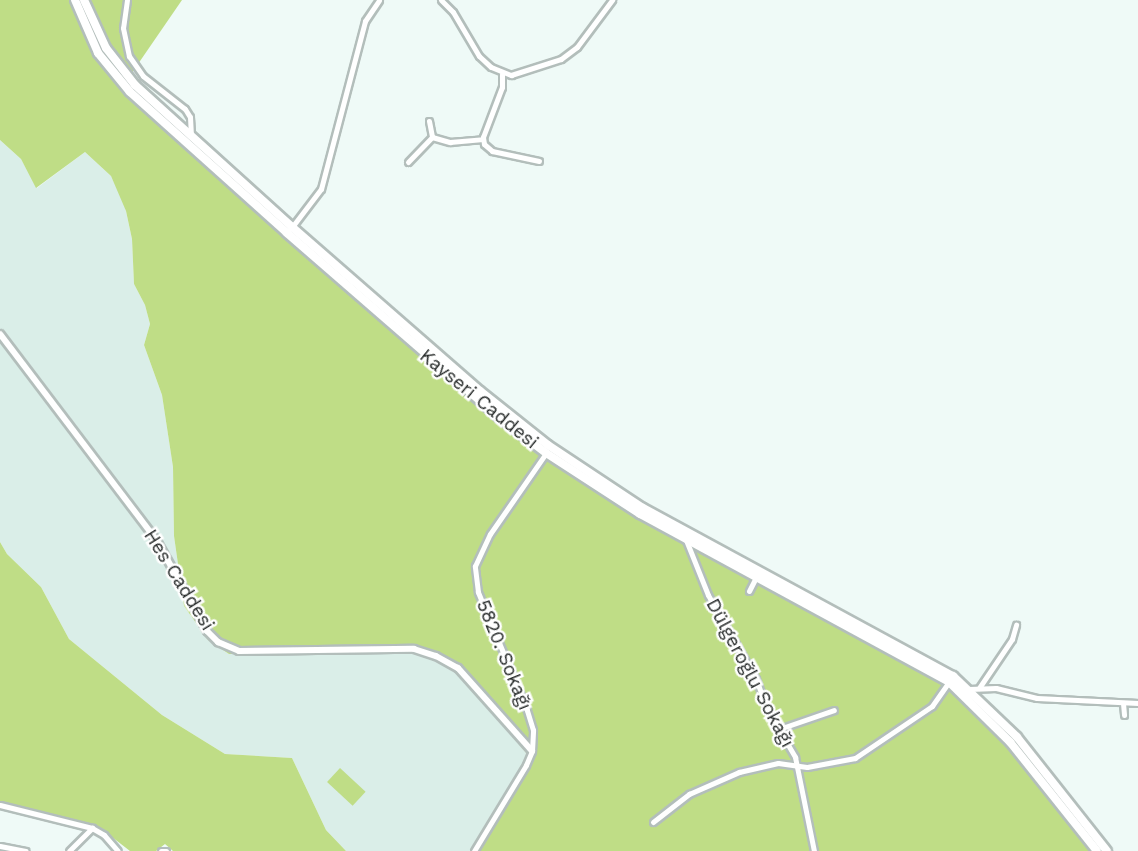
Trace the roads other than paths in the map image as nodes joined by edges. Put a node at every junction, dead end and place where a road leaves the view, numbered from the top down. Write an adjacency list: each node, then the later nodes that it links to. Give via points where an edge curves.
1 (75, 0): 14 (main road, Kayseri Caddesi, via 98,53 117,78)
2 (84, 0): 9 (main road, Kayseri Caddesi, via 99,36 124,72)
3 (127, 0): 9 (street, via 123,28 129,56 143,76 186,109)
4 (379, 0): 14 (street, via 365,22 321,189)
5 (442, 0): 7 (street, via 479,55)
6 (612, 0): 7 (street, via 577,47 561,59 520,75)
7 (502, 74): 11 (street, via 502,87)
8 (429, 121): 10 (street)
9 (191, 136): 14 (main road, Kayseri Caddesi)
10 (432, 137): 11 (street, via 450,142); 13 (street)
11 (483, 139): 12 (street, via 492,151)
12 (539, 160)
13 (408, 162)
14 (289, 230): 16 (main road, Kayseri Caddesi, via 448,374); 22 (main road, Kayseri Caddesi, via 480,391 596,479 933,663)
15 (0, 334): 28 (street, Hes Caddesi, via 157,541 207,631 218,642 239,651 414,649 436,656 458,668)
16 (546, 453): 17 (main road, Kayseri Caddesi); 28 (street, 5820. Sokağı, via 490,534 479,555 475,579 527,710 533,730)
17 (686, 540): 18 (main road, Kayseri Caddesi); 27 (street, Dülgeroğlu Sokağı, via 708,595 757,679)
18 (756, 577): 19 (street); 21 (main road, Kayseri Caddesi)
19 (749, 591)
20 (1016, 625): 22 (street, via 1012,639)
21 (949, 682): 22 (main road, Kayseri Caddesi); 29 (street, via 932,706 855,758 807,767)
22 (971, 692): 23 (street, via 996,688 1037,698); 39 (main road); 40 (main road, via 1017,737)
23 (1123, 703): 24 (street); 26 (street)
24 (1138, 703)
25 (834, 710): 27 (street)
26 (1124, 715)
27 (779, 729): 29 (street, Dülgeroğlu Sokağı)
28 (532, 751): 37 (street)
29 (795, 763): 31 (street, via 738,772 689,794); 38 (street, Dülgeroğlu Sokağı)
30 (0, 805): 32 (street)
31 (653, 822)
32 (92, 828): 35 (street); 36 (street)
33 (0, 846): 34 (street)
34 (26, 851)
35 (69, 851)
36 (118, 851)
37 (474, 851)
38 (814, 851)
39 (1097, 851)
40 (1107, 851)

